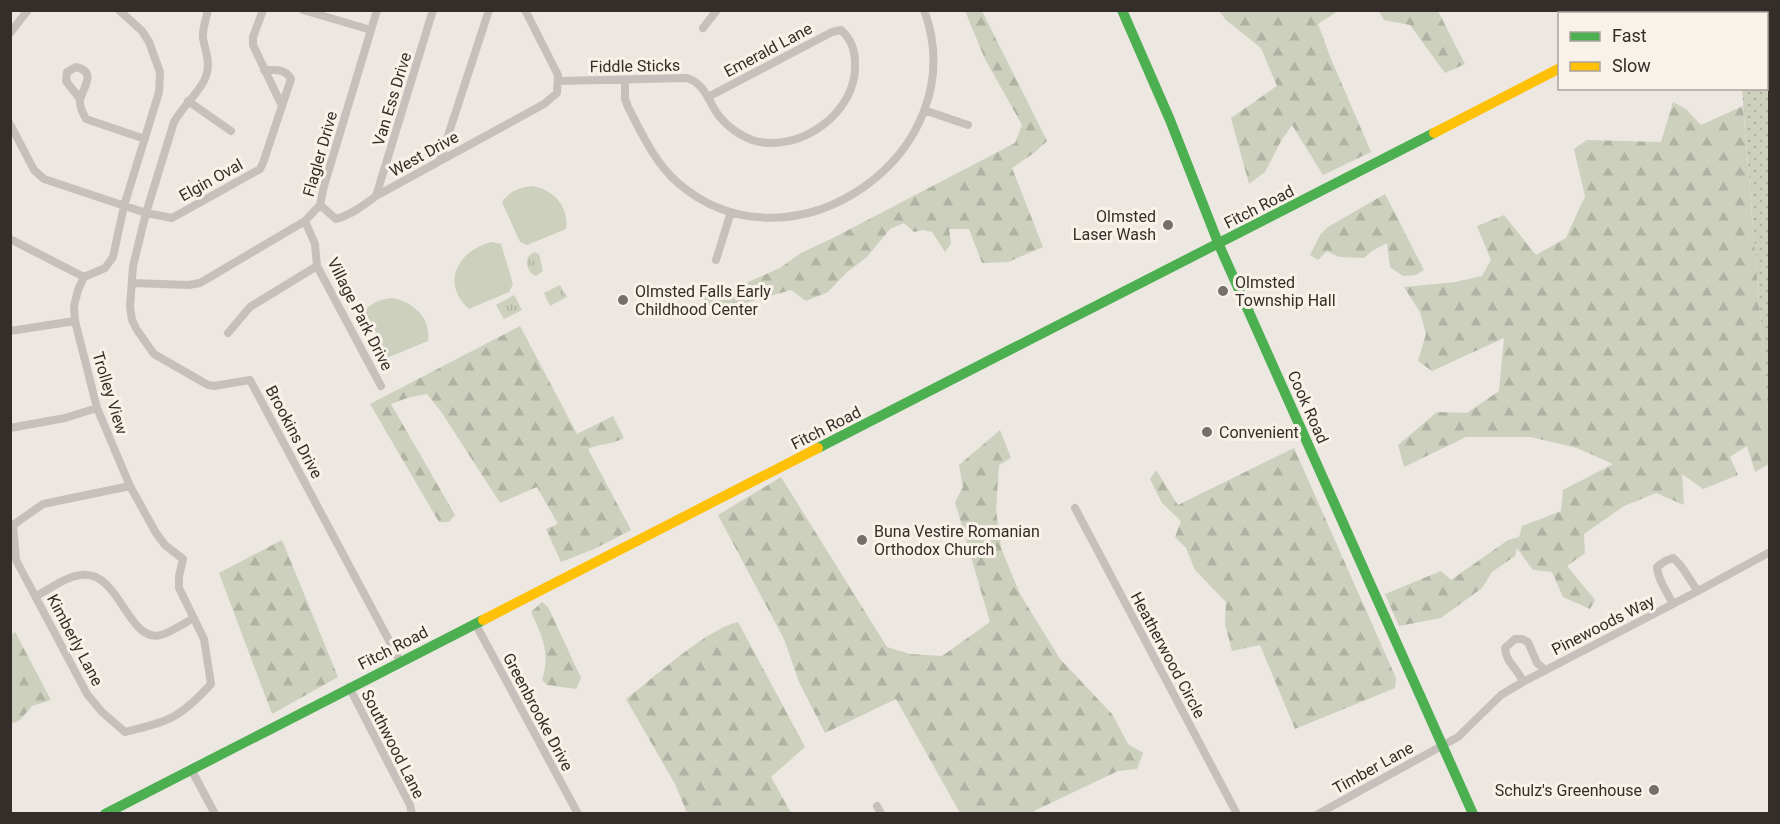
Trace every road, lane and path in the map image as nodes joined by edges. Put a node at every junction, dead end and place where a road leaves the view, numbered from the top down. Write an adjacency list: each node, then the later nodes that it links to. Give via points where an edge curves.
1 (28, 10): 16 (street)
2 (208, 10): 23 (street, Brookins Drive, via 203,28 208,55 206,78)
3 (263, 10): 18 (street, via 253,45)
4 (303, 10): 14 (street)
5 (376, 10): 14 (street, Flagler Drive)
6 (433, 10): 31 (street, Van Ess Drive)
7 (489, 10): 30 (street)
8 (525, 10): 20 (street)
9 (717, 10): 13 (street)
10 (924, 10): 25 (street, via 932,60)
11 (1122, 10): 38 (street, Cook Road)
12 (121, 11): 29 (street, via 149,42 160,72 159,92)
13 (703, 28)
14 (371, 30): 32 (street, Flagler Drive)
15 (841, 30): 21 (street, Emerald Lane); 21 (street, Fiddle Sticks, via 851,42 855,73 852,88 835,116 822,126 783,142 754,140 729,127)
16 (10, 33)
17 (1558, 69): 38 (street, Fitch Road)
18 (264, 70): 24 (street); 24 (street, Elgin Oval, via 282,70 291,79)
19 (625, 80): 20 (street, Fiddle Sticks); 21 (street, Fiddle Sticks, via 687,78 699,84); 34 (street, via 628,108 666,171 694,195)
20 (558, 81): 30 (street, West Drive, via 557,93 544,104)
21 (708, 97)
22 (80, 99): 29 (street, via 86,119)
23 (188, 101): 28 (street); 35 (street, Brookins Drive, via 174,122)
24 (282, 106): 35 (street, Elgin Oval, via 260,169 171,218)
25 (924, 110): 27 (street); 34 (street, via 904,149 862,189 820,210 788,217)
26 (10, 124): 33 (street, Elgin Oval, via 34,170 44,179)
27 (968, 125)
28 (231, 131)
29 (145, 139): 33 (street)
30 (440, 160): 31 (street, West Drive)
31 (376, 196): 32 (street, West Drive, via 336,219)
32 (320, 205): 36 (street, Flagler Drive)
33 (124, 206): 35 (street, Elgin Oval); 41 (street, via 113,258 105,268)
34 (731, 212): 39 (street)
35 (146, 213): 42 (street, Brookins Drive)
36 (305, 221): 40 (street, Village Park Drive, via 315,244); 42 (street, Flagler Drive, via 200,283)
37 (10, 239): 41 (street)
38 (1219, 244): 56 (street, Fitch Road); 61 (street, Cook Road)
39 (716, 260)
40 (317, 266): 45 (street, via 250,307); 46 (street, Village Park Drive)
41 (84, 278): 43 (street, Trolley View, via 74,306)
42 (132, 283): 57 (street, Brookins Drive, via 132,320 154,354 214,386 250,380)
43 (75, 321): 44 (street); 47 (street, Trolley View)
44 (10, 332)
45 (228, 333)
46 (381, 386)
47 (97, 408): 48 (street); 49 (street, Trolley View)
48 (10, 428)
49 (130, 486): 53 (street, Kimberly Lane, via 43,504 13,525 16,560); 55 (street, Trolley View, via 156,533 183,559 179,588)
50 (1075, 508): 67 (street, Heatherwood Circle)
51 (1770, 552): 52 (street, Pinewoods Way)
52 (1698, 591): 54 (street, Pinewoods Way); 54 (street, Pinewoods Way, via 1682,564 1673,558 1665,561 1657,567 1658,579)
53 (36, 596): 55 (street, via 72,578 95,576 109,586 130,617 148,634 160,636); 55 (street, Kimberly Lane, via 87,694 125,732 173,718 211,684 204,639)
54 (1673, 604): 58 (street, Pinewoods Way)
55 (194, 618)
56 (475, 623): 57 (street, Fitch Road); 66 (street, Greenbrooke Drive)
57 (400, 662): 60 (street, Fitch Road)
58 (1545, 670): 59 (street, Pinewoods Way); 59 (street, Pinewoods Way, via 1537,663 1528,642 1515,639 1505,648 1505,654)
59 (1523, 682): 61 (street, Pinewoods Way, via 1501,695 1458,737)
60 (349, 687): 62 (street, Fitch Road); 65 (street, Southwood Lane)
61 (1442, 746): 68 (street, Timber Lane); 69 (street, Cook Road)
62 (191, 769): 63 (street, Fitch Road); 64 (street)
63 (105, 813)
64 (215, 813)
65 (412, 813)
66 (578, 813)
67 (1238, 813)
68 (1318, 813)
69 (1473, 813)

